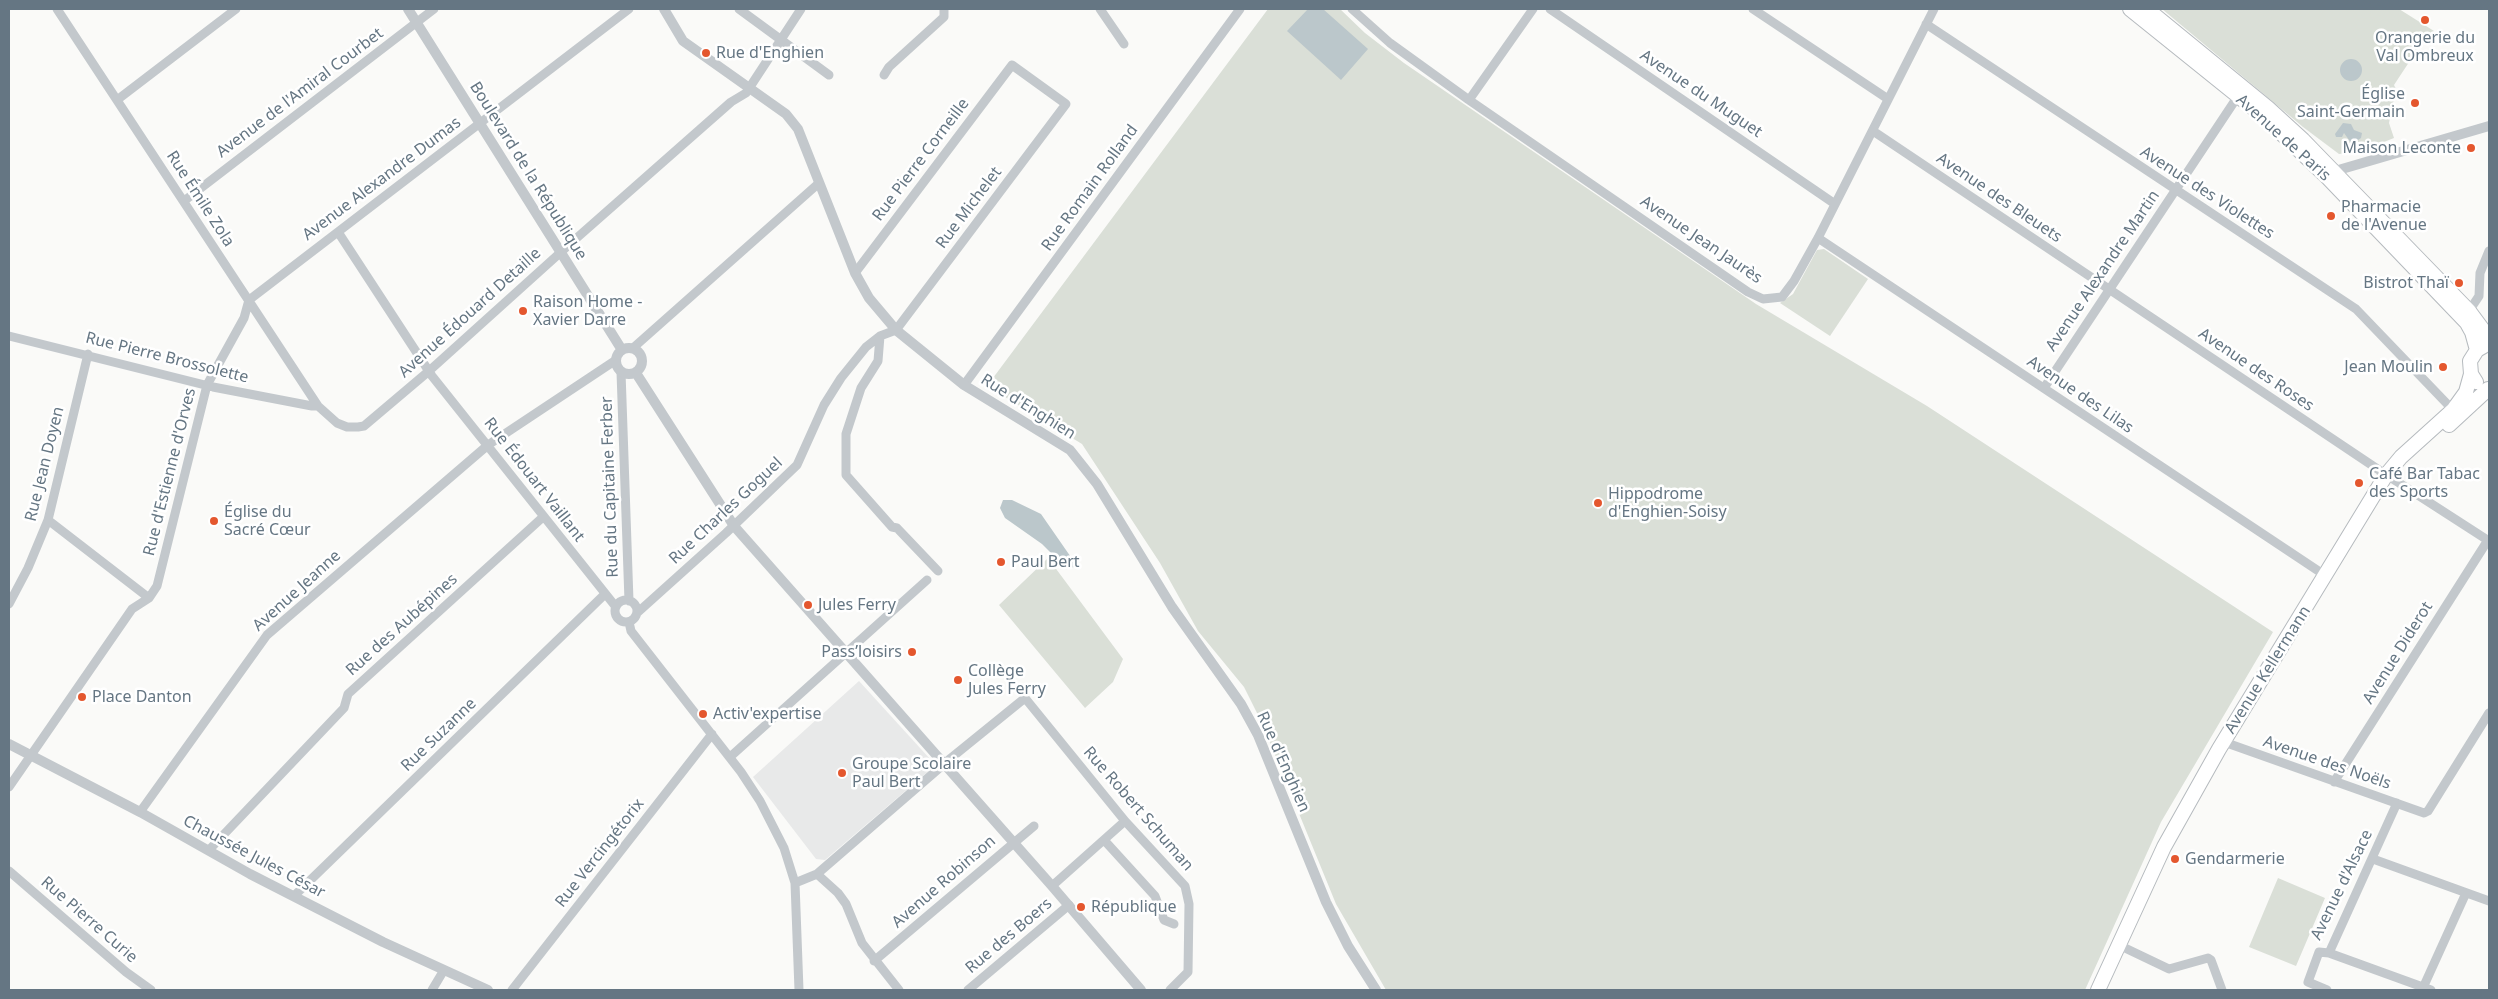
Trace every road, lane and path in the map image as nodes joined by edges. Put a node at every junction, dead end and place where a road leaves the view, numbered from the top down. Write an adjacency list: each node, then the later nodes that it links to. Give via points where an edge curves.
1 (57, 9): 28 (street, Rue Émile Zola)
2 (236, 9): 28 (street)
3 (408, 9): 19 (street, Boulevard de la République)
4 (434, 9): 19 (street, Avenue de l'Amiral Courbet)
5 (629, 9): 31 (street, Avenue Alexandre Dumas)
6 (664, 9): 25 (street, Rue d'Enghien, via 683,41)
7 (739, 9): 21 (street, via 780,36)
8 (801, 9): 21 (street, Avenue Édouard Detaille)
9 (944, 9): 24 (street, via 944,17)
10 (1100, 9): 22 (street)
11 (1240, 9): 61 (street, Rue Romain Rolland)
12 (1352, 9): 29 (street, Avenue Jean Jaurès, via 1390,43)
13 (1532, 9): 29 (street)
14 (1550, 9): 38 (street, Avenue du Muguet)
15 (1752, 9): 27 (street)
16 (1934, 9): 20 (street, Avenue Jean Jaurès)
17 (2130, 9): 26 (main road, Avenue de Paris)
18 (2147, 9): 34 (main road, Avenue de Paris, via 2268,108)
19 (416, 22): 31 (street, Boulevard de la République); 37 (street, Avenue de l'Amiral Courbet)
20 (1926, 24): 27 (street, Avenue Jean Jaurès); 36 (street, Avenue des Violettes)
21 (782, 41): 23 (street); 25 (street, Avenue Édouard Detaille)
22 (1124, 44)
23 (830, 75)
24 (884, 75)
25 (750, 88): 35 (street, Rue d'Enghien, via 786,114 798,129); 41 (street, Avenue Édouard Detaille)
26 (2238, 96): 34 (main road, Avenue de Paris); 36 (street, Avenue Alexandre Martin)
27 (1888, 98): 33 (street, Avenue Jean Jaurès)
28 (118, 100): 37 (street, Rue Émile Zola)
29 (1468, 100): 40 (street, Avenue Jean Jaurès, via 1748,292 1763,299 1782,297)
30 (1066, 104): 43 (street, Rue Pierre Corneille, via 1012,65); 47 (street, Rue Michelet)
31 (480, 123): 39 (street, Avenue Alexandre Dumas); 41 (street, Boulevard de la République)
32 (2489, 126): 34 (street)
33 (1873, 132): 38 (street, Avenue Jean Jaurès); 44 (street, Avenue des Bleuets)
34 (2331, 174): 46 (main road, Avenue de Paris); 51 (main road, Avenue de Paris, via 2467,323)
35 (819, 182): 43 (street, Rue d'Enghien); 52 (street)
36 (2175, 190): 44 (street, Avenue Alexandre Martin); 65 (street, Avenue des Violettes, via 2356,309)
37 (184, 200): 45 (street, Rue Émile Zola)
38 (1835, 204): 40 (street, Avenue Jean Jaurès)
39 (338, 232): 45 (street, Avenue Alexandre Dumas); 56 (street, Rue Édouart Vaillant)
40 (1818, 238): 62 (street, Avenue des Lilas)
41 (561, 251): 53 (street, Boulevard de la République); 56 (street, Avenue Édouard Detaille)
42 (2489, 251): 46 (street, via 2480,273 2479,296)
43 (855, 273): 47 (street, Rue d'Enghien, via 868,298)
44 (2109, 290): 62 (street, Avenue Alexandre Martin); 67 (street, Avenue des Roses)
45 (249, 300): 60 (street, Rue d'Estienne d'Orves, via 244,318); 64 (street, Rue Émile Zola)
46 (2469, 311): 50 (main road, Avenue de Paris)
47 (896, 330): 49 (street, Rue Charles Goguel); 61 (street, Rue d'Enghien)
48 (9, 336): 54 (street, Rue Pierre Brossolette)
49 (880, 336): 70 (street, Rue Charles Goguel, via 866,347 828,398 797,465); 72 (street, via 878,361 861,388 846,434 846,475 892,527 897,528)
50 (2489, 338)
51 (2483, 347): 59 (main road, Avenue Kellermann, via 2470,361)
52 (633, 348): 53 (street); 58 (street, via 640,353 643,362)
53 (622, 350): 55 (street)
54 (88, 354): 60 (street, Rue Pierre Brossolette); 69 (street, Rue Jean Doyen)
55 (616, 360): 57 (street); 66 (street, Avenue Jeanne)
56 (429, 371): 64 (street, Avenue Édouard Detaille, via 364,426 347,427 337,423); 66 (street, Rue Édouart Vaillant)
57 (622, 372): 58 (street); 77 (street, Rue du Capitaine Ferber)
58 (636, 373): 70 (street)
59 (2471, 374): 63 (main road, via 2476,382); 65 (main road, Avenue Kellermann, via 2466,392)
60 (207, 385): 64 (street, Rue Pierre Brossolette); 76 (street, Rue d'Estienne d'Orves, via 157,586)
61 (964, 385): 123 (street, Rue d'Enghien, via 1070,450 1097,484 1172,607 1250,719 1326,902 1348,946)
62 (2044, 388): 73 (street, Avenue des Lilas)
63 (2489, 389): 67 (main road, Avenue Kellermann)
64 (318, 406)
65 (2453, 410): 67 (main road, Avenue Kellermann, via 2401,457)
66 (488, 445): 68 (street, Rue Édouart Vaillant); 93 (street, Avenue Jeanne, via 268,635)
67 (2389, 477): 71 (street, Avenue des Roses); 73 (main road, Avenue Kellermann); 85 (main road, Avenue Kellermann)
68 (543, 517): 75 (street, Rue Édouart Vaillant); 98 (street, Rue des Aubépines, via 348,694 344,708)
69 (48, 520): 76 (street); 78 (street, Rue Jean Doyen)
70 (734, 526): 80 (street, Rue Charles Goguel); 82 (street)
71 (2488, 540): 90 (street, Avenue Diderot)
72 (938, 571)
73 (2326, 576): 85 (main road, Avenue Kellermann)
74 (926, 580): 82 (street)
75 (604, 595): 79 (street, Rue Édouart Vaillant); 105 (street, Rue Suzanne)
76 (149, 598): 87 (street, via 132,609)
77 (629, 601): 79 (street, via 623,601); 80 (street)
78 (9, 604)
79 (616, 608): 81 (street, via 617,617)
80 (637, 612): 81 (street)
81 (629, 622): 84 (street, via 631,631)
82 (845, 653): 88 (street); 89 (street)
83 (2489, 713): 92 (street, Avenue des Noëls, via 2428,811 2420,812)
84 (712, 734): 88 (street); 117 (street, Rue Vercingétorix)
85 (2227, 743): 90 (street, Avenue des Noëls); 109 (main road, Avenue Kellermann, via 2164,847)
86 (9, 744): 87 (street, Chaussée Jules César)
87 (30, 756): 91 (street); 93 (street, Chaussée Jules César)
88 (730, 757): 102 (street, via 767,813 784,848)
89 (943, 765): 94 (street, Rue Robert Schuman, via 1025,698); 97 (street); 101 (street)
90 (2334, 782): 92 (street, Avenue des Noëls)
91 (9, 787)
92 (2397, 804): 99 (street, Avenue d'Alsace)
93 (140, 812): 98 (street, Chaussée Jules César)
94 (1125, 821): 96 (street); 122 (street, Rue Robert Schuman, via 1185,886 1189,904 1188,972)
95 (1034, 826): 97 (street, Avenue Robinson)
96 (1104, 840): 103 (street); 108 (street, via 1156,896 1164,920)
97 (1013, 842): 103 (street); 111 (street, Avenue Robinson)
98 (209, 850): 105 (street, Chaussée Jules César)
99 (2373, 859): 104 (street); 110 (street, Avenue d'Alsace)
100 (9, 871): 114 (street, Rue Pierre Curie)
101 (817, 874): 102 (street); 111 (street, via 846,904 862,944)
102 (795, 883): 118 (street)
103 (1052, 886): 107 (street)
104 (2466, 893): 106 (street); 113 (street)
105 (294, 896): 112 (street, Chaussée Jules César)
106 (2489, 902)
107 (1069, 906): 120 (street, Rue des Boers); 121 (street)
108 (1174, 924)
109 (2121, 948): 124 (main road, Avenue Kellermann); 125 (main road, Avenue Kellermann); 126 (street, via 2168,969 2208,958)
110 (2329, 953): 113 (street); 127 (street, Avenue d'Alsace, via 2319,952 2308,982)
111 (874, 961): 119 (street)
112 (444, 970): 115 (street); 116 (street, Chaussée Jules César)
113 (2425, 989)
114 (151, 990)
115 (432, 990)
116 (488, 990)
117 (512, 990)
118 (799, 990)
119 (899, 990)
120 (968, 990)
121 (1141, 990)
122 (1170, 990)
123 (1376, 990)
124 (2098, 990)
125 (2105, 990)
126 (2222, 990)
127 (2327, 990)

